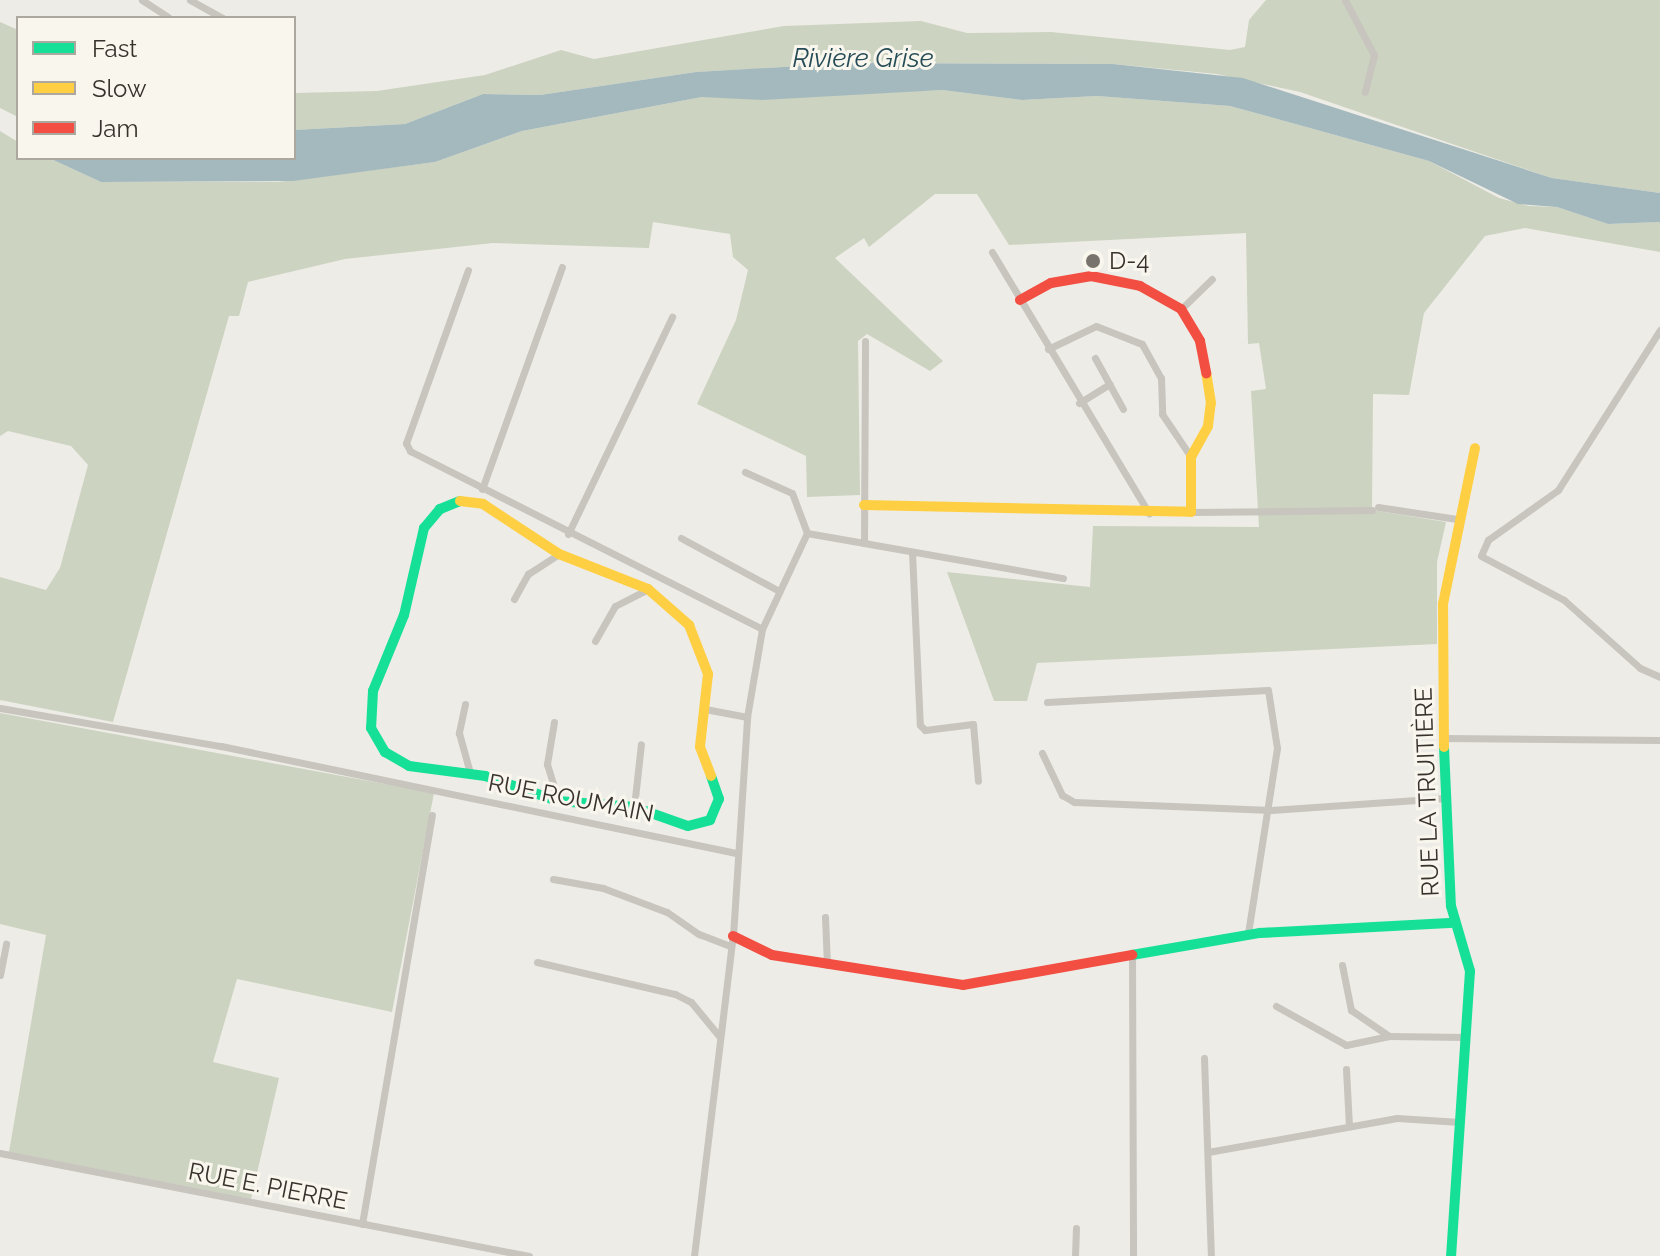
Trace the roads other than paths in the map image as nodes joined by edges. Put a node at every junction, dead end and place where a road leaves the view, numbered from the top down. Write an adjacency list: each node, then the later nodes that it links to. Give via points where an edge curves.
1 (142, 0): 4 (street)
2 (190, 0): 5 (street)
3 (1345, 0): 6 (street, via 1374,55)
4 (166, 16)
5 (219, 16)
6 (1365, 92)
7 (992, 252): 11 (street)
8 (562, 267): 24 (street)
9 (468, 270): 24 (street, via 406,443 410,451)
10 (1212, 279): 12 (street)
11 (1020, 300): 12 (street, via 1051,283 1091,276 1140,286); 16 (street)
12 (1181, 309): 22 (street, via 1200,341 1211,403 1208,426)
13 (672, 317): 30 (street)
14 (1660, 330): 41 (street, via 1558,490 1481,550 1487,562 1564,600 1640,668)
15 (865, 341): 25 (street)
16 (1048, 349): 19 (street); 22 (street, via 1096,326 1142,344 1161,378 1162,414)
17 (1095, 358): 18 (street)
18 (1109, 384): 19 (street); 20 (street)
19 (1079, 403): 27 (street)
20 (1123, 409)
21 (1475, 448): 28 (street, RUE LA TRUITIÈRE)
22 (1191, 457): 26 (street)
23 (745, 472): 29 (street, via 792,493)
24 (482, 489): 30 (street)
25 (864, 505): 27 (street); 32 (street)
26 (1191, 512): 27 (street); 28 (street, via 1375,508)
27 (1149, 513)
28 (1457, 519): 48 (street, RUE LA TRUITIÈRE, via 1447,563)
29 (807, 533): 32 (street); 37 (street)
30 (568, 534): 39 (street)
31 (681, 538): 37 (street)
32 (864, 543): 33 (street)
33 (912, 552): 35 (street); 53 (street, via 920,725 925,730 973,724)
34 (559, 554): 36 (street); 38 (street, via 528,574); 52 (street, via 472,501 440,509 424,528 404,615 373,691 371,728 396,761)
35 (1063, 578)
36 (648, 589): 40 (street, via 615,606); 45 (street, via 678,612 695,636 706,662)
37 (779, 591): 39 (street)
38 (514, 599)
39 (762, 629): 46 (street)
40 (595, 641)
41 (1660, 677)
42 (1047, 702): 57 (street, via 1265,688 1277,748)
43 (465, 704): 52 (street, via 459,733)
44 (0, 708): 59 (street, RUE ROUMAIN, via 221,746)
45 (705, 709): 46 (street); 56 (street, via 700,747 719,799 710,820 688,826)
46 (747, 717): 59 (street)
47 (554, 722): 55 (street, via 547,764)
48 (1443, 738): 49 (street); 54 (street, RUE LA TRUITIÈRE)
49 (1660, 740)
50 (641, 744): 56 (street)
51 (1042, 753): 57 (street, via 1068,801)
52 (470, 773): 55 (street)
53 (978, 781)
54 (1446, 798): 57 (street); 62 (street, RUE LA TRUITIÈRE)
55 (558, 801): 56 (street)
56 (634, 807)
57 (1271, 810): 63 (street)
58 (432, 815): 81 (street)
59 (736, 853): 64 (street)
60 (553, 879): 64 (street, via 603,888)
61 (825, 917): 68 (street)
62 (1454, 923): 63 (street); 74 (street, RUE LA TRUITIÈRE, via 1470,971)
63 (1248, 934): 66 (street)
64 (732, 941): 68 (street); 73 (street)
65 (6, 944): 70 (street)
66 (1132, 954): 68 (street, via 963,985); 86 (street)
67 (537, 962): 73 (street, via 675,994 691,1002)
68 (827, 965)
69 (1342, 965): 72 (street, via 1351,1010)
70 (0, 975)
71 (1276, 1006): 72 (street, via 1346,1045)
72 (1389, 1036): 74 (street)
73 (720, 1037): 84 (street)
74 (1465, 1037): 77 (street, RUE LA TRUITIÈRE)
75 (1204, 1058): 79 (street)
76 (1346, 1069): 78 (street)
77 (1460, 1122): 78 (street, via 1397,1118); 88 (street, RUE LA TRUITIÈRE)
78 (1349, 1126): 79 (street)
79 (1208, 1152): 87 (street)
80 (0, 1153): 81 (street, RUE E. PIERRE)
81 (362, 1224): 83 (street, RUE E. PIERRE)
82 (1076, 1228): 85 (street)
83 (529, 1256)
84 (694, 1256)
85 (1075, 1256)
86 (1133, 1256)
87 (1211, 1256)
88 (1451, 1256)

